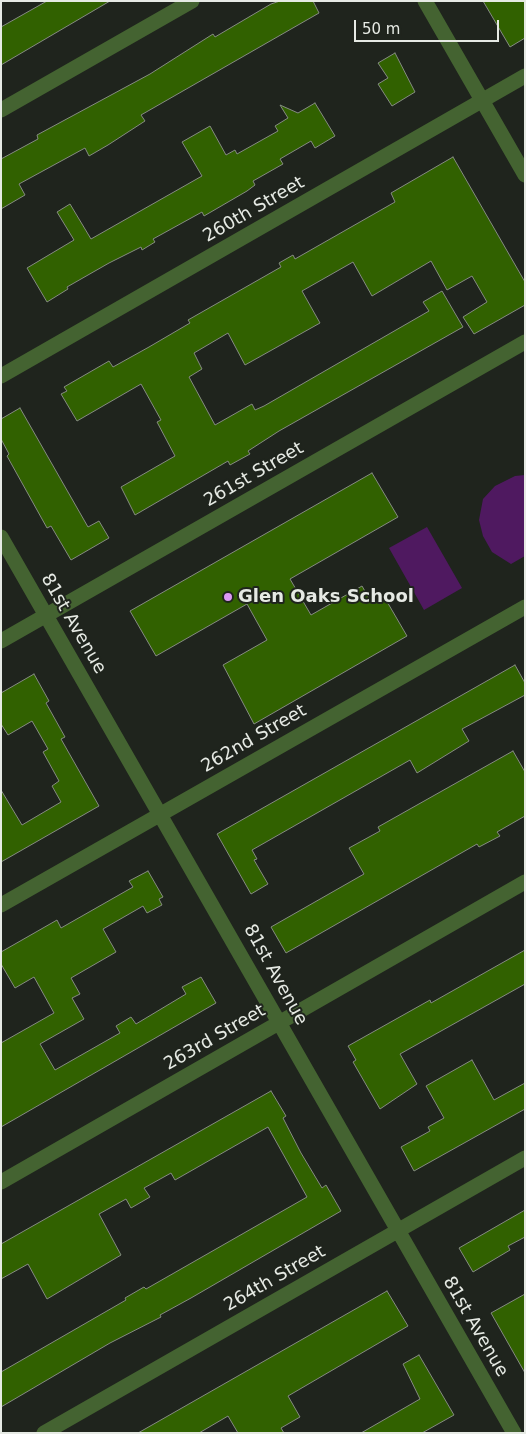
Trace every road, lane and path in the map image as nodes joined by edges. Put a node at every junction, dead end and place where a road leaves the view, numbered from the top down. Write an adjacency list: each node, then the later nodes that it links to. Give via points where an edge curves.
1 (192, 1): 5 (street)
2 (425, 1): 4 (street)
3 (525, 76): 4 (street, 260th Street)
4 (482, 101): 6 (street); 8 (street, 260th Street)
5 (1, 110)
6 (525, 175)
7 (525, 342): 11 (street, 261st Street)
8 (1, 376)
9 (1, 537): 11 (street, 81st Avenue)
10 (525, 606): 13 (street, 262nd Street)
11 (46, 615): 12 (street, 261st Street); 13 (street, 81st Avenue)
12 (1, 641)
13 (162, 813): 15 (street, 262nd Street); 16 (street, 81st Avenue)
14 (525, 882): 16 (street, 263rd Street)
15 (1, 905)
16 (280, 1022): 18 (street, 263rd Street); 19 (street, 81st Avenue)
17 (525, 1158): 19 (street, 264th Street)
18 (1, 1182)
19 (398, 1230): 20 (street, 81st Avenue); 21 (street, 264th Street)
20 (515, 1430)
21 (44, 1433)

